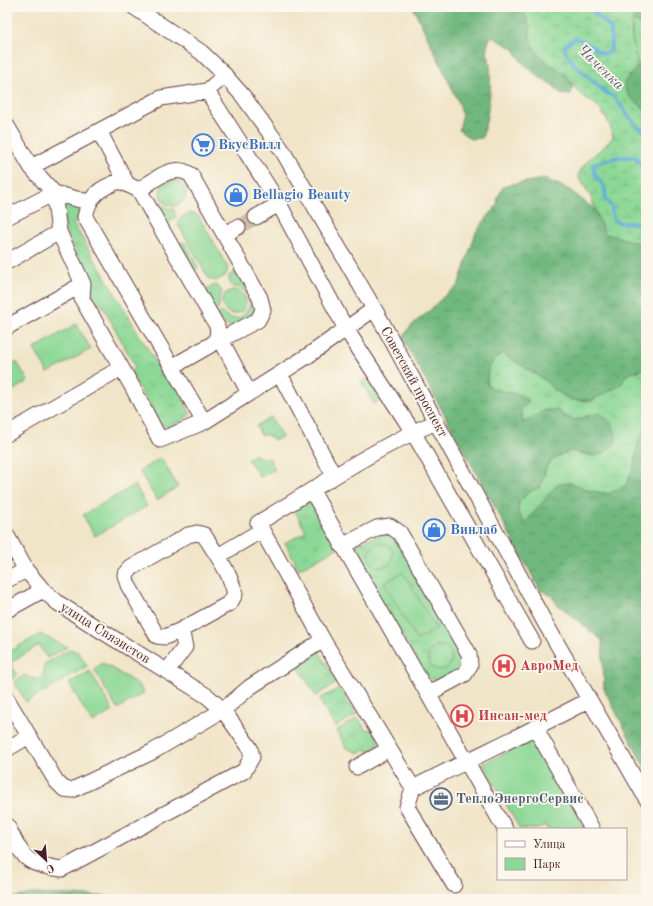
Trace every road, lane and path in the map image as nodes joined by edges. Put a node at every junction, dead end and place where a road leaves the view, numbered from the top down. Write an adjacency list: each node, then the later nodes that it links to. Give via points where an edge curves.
1 (134, 7): 2 (street, Советский проспект, via 201,52)
2 (225, 75): 3 (street); 18 (street, Советский проспект, via 282,150)
3 (207, 91): 5 (street, via 161,98); 10 (street)
4 (7, 126): 6 (street)
5 (99, 131): 6 (street); 7 (street)
6 (31, 167): 8 (street)
7 (133, 187): 9 (street, via 120,181); 15 (street, via 176,169 185,171 191,175); 21 (street, via 216,326)
8 (54, 193): 9 (street); 12 (street); 14 (street)
9 (88, 202): 22 (street, via 85,217)
10 (279, 204): 11 (street); 20 (street)
11 (256, 216)
12 (7, 217)
13 (238, 227): 15 (street)
14 (59, 232): 16 (street); 17 (street)
15 (224, 234): 21 (street, via 260,298 263,310 258,320)
16 (7, 262)
17 (83, 284): 19 (street); 23 (street, via 82,299)
18 (374, 309): 20 (street); 27 (street, Советский проспект)
19 (7, 326)
20 (346, 329): 24 (street); 28 (street)
21 (217, 341): 22 (street); 25 (street)
22 (172, 367): 26 (street)
23 (121, 368): 26 (street, via 160,440); 29 (street)
24 (280, 374): 25 (street); 30 (street)
25 (249, 393): 26 (street)
26 (204, 422)
27 (436, 422): 28 (street); 40 (street, Советский проспект)
28 (413, 432): 30 (street); 40 (street, via 529,636)
29 (7, 434)
30 (334, 476): 31 (street)
31 (312, 491): 32 (street, via 258,523); 34 (street)
32 (262, 530): 35 (street); 42 (street)
33 (7, 536): 36 (street, улица Связистов)
34 (342, 546): 44 (street); 44 (street, via 377,528 390,526 400,533 469,654 470,665 466,674)
35 (218, 556): 41 (street, via 232,580 235,594 230,603); 41 (street, via 204,535 197,533 188,535 137,564 125,576 157,636 164,637)
36 (26, 570): 37 (street); 38 (street, улица Связистов)
37 (7, 580)
38 (43, 590): 39 (street); 43 (street, улица Связистов, via 58,603)
39 (7, 610)
40 (544, 621): 46 (street, Советский проспект)
41 (181, 630): 43 (street, via 185,647)
42 (323, 640): 47 (street, via 250,687); 51 (street)
43 (167, 671): 47 (street, улица Связистов, via 207,696)
44 (428, 694): 52 (street)
45 (7, 699): 49 (street)
46 (589, 700): 48 (street); 55 (street, Советский проспект)
47 (223, 710): 49 (street, via 152,752 72,790 64,790 56,781); 56 (street, улица Связистов, via 250,748 252,757 244,771 83,858 62,869 36,865 23,856)
48 (536, 729): 52 (street); 58 (street)
49 (29, 736): 50 (street)
50 (7, 749)
51 (389, 749): 53 (street); 54 (street)
52 (466, 761): 54 (street); 57 (street)
53 (358, 767)
54 (413, 788): 59 (street, via 407,807)
55 (646, 798)
56 (7, 826)
57 (504, 828)
58 (591, 828)
59 (454, 885)

